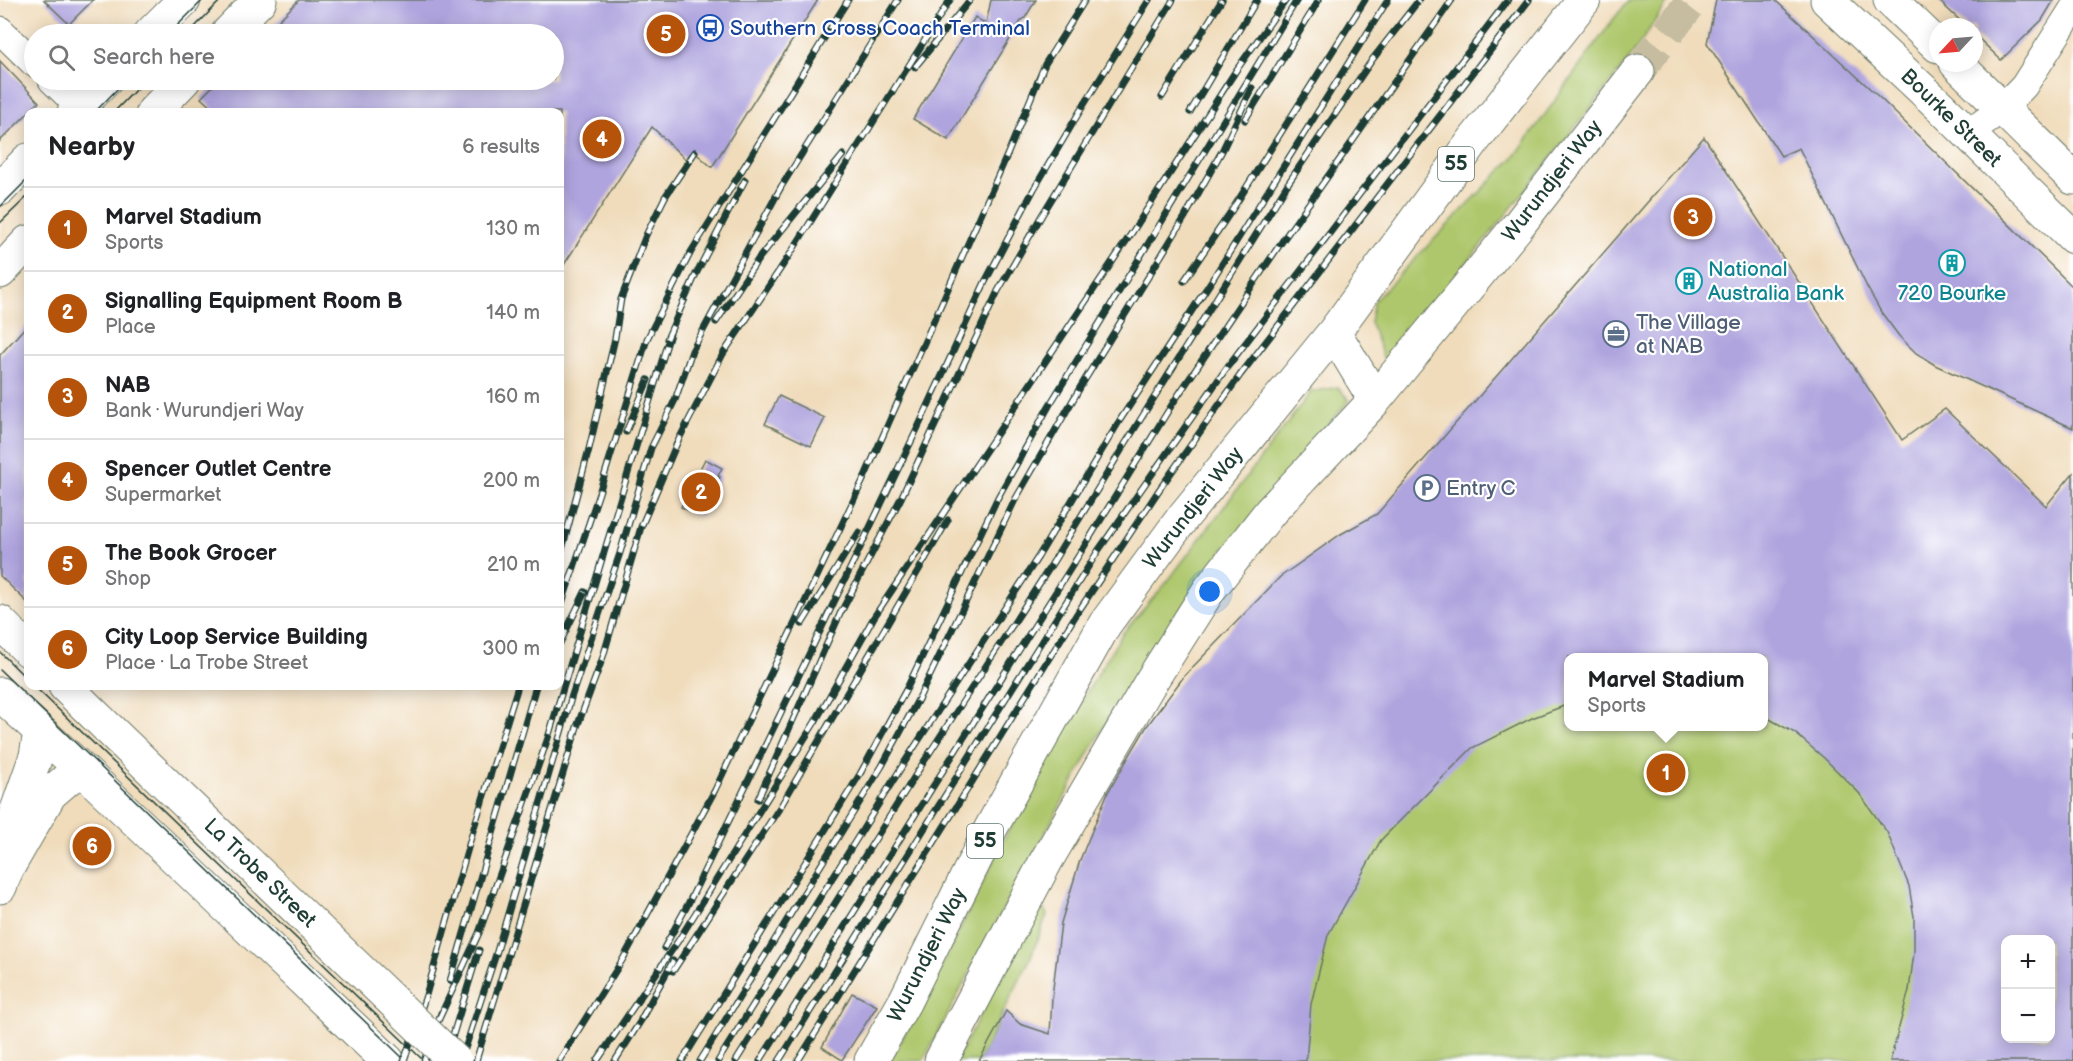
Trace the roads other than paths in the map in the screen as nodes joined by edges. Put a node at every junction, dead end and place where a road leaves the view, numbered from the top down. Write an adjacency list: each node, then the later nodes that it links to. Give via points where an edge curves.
1 (184, 0): 7 (main road)
2 (260, 0): 8 (main road)
3 (1584, 0): 28 (main road, Wurundjeri Way / 55, via 1474,140)
4 (1827, 0): 21 (main road, Bourke Street)
5 (1890, 0): 10 (main road, Bourke Street)
6 (2073, 9): 20 (street, via 2032,75)
7 (160, 24)
8 (237, 24)
9 (0, 30): 11 (street)
10 (1929, 37)
11 (24, 53)
12 (1638, 71): 29 (main road, Wurundjeri Way)
13 (1965, 72): 20 (main road, Bourke Street)
14 (61, 90): 17 (street)
15 (98, 90): 18 (main road)
16 (174, 90): 19 (main road)
17 (77, 108)
18 (83, 108)
19 (157, 108)
20 (2002, 109): 21 (street); 23 (main road, Bourke Street)
21 (1967, 134): 25 (main road, Bourke Street)
22 (24, 164): 24 (main road)
23 (2073, 178)
24 (0, 189)
25 (2073, 237)
26 (24, 246): 27 (main road)
27 (0, 272)
28 (1334, 332): 29 (main road); 39 (main road, Wurundjeri Way / 55, via 1184,516 1105,624 991,828)
29 (1375, 400): 40 (main road, Wurundjeri Way, via 1270,512 1209,590 1046,861)
30 (0, 622): 31 (main road)
31 (24, 646)
32 (68, 690): 38 (main road, La Trobe Street, bridge)
33 (0, 694): 34 (main road)
34 (40, 732): 35 (main road); 36 (main road, via 17,810)
35 (85, 772): 36 (main road, via 50,794); 37 (main road)
36 (4, 878)
37 (388, 1061)
38 (455, 1061)
39 (871, 1061)
40 (941, 1061)

